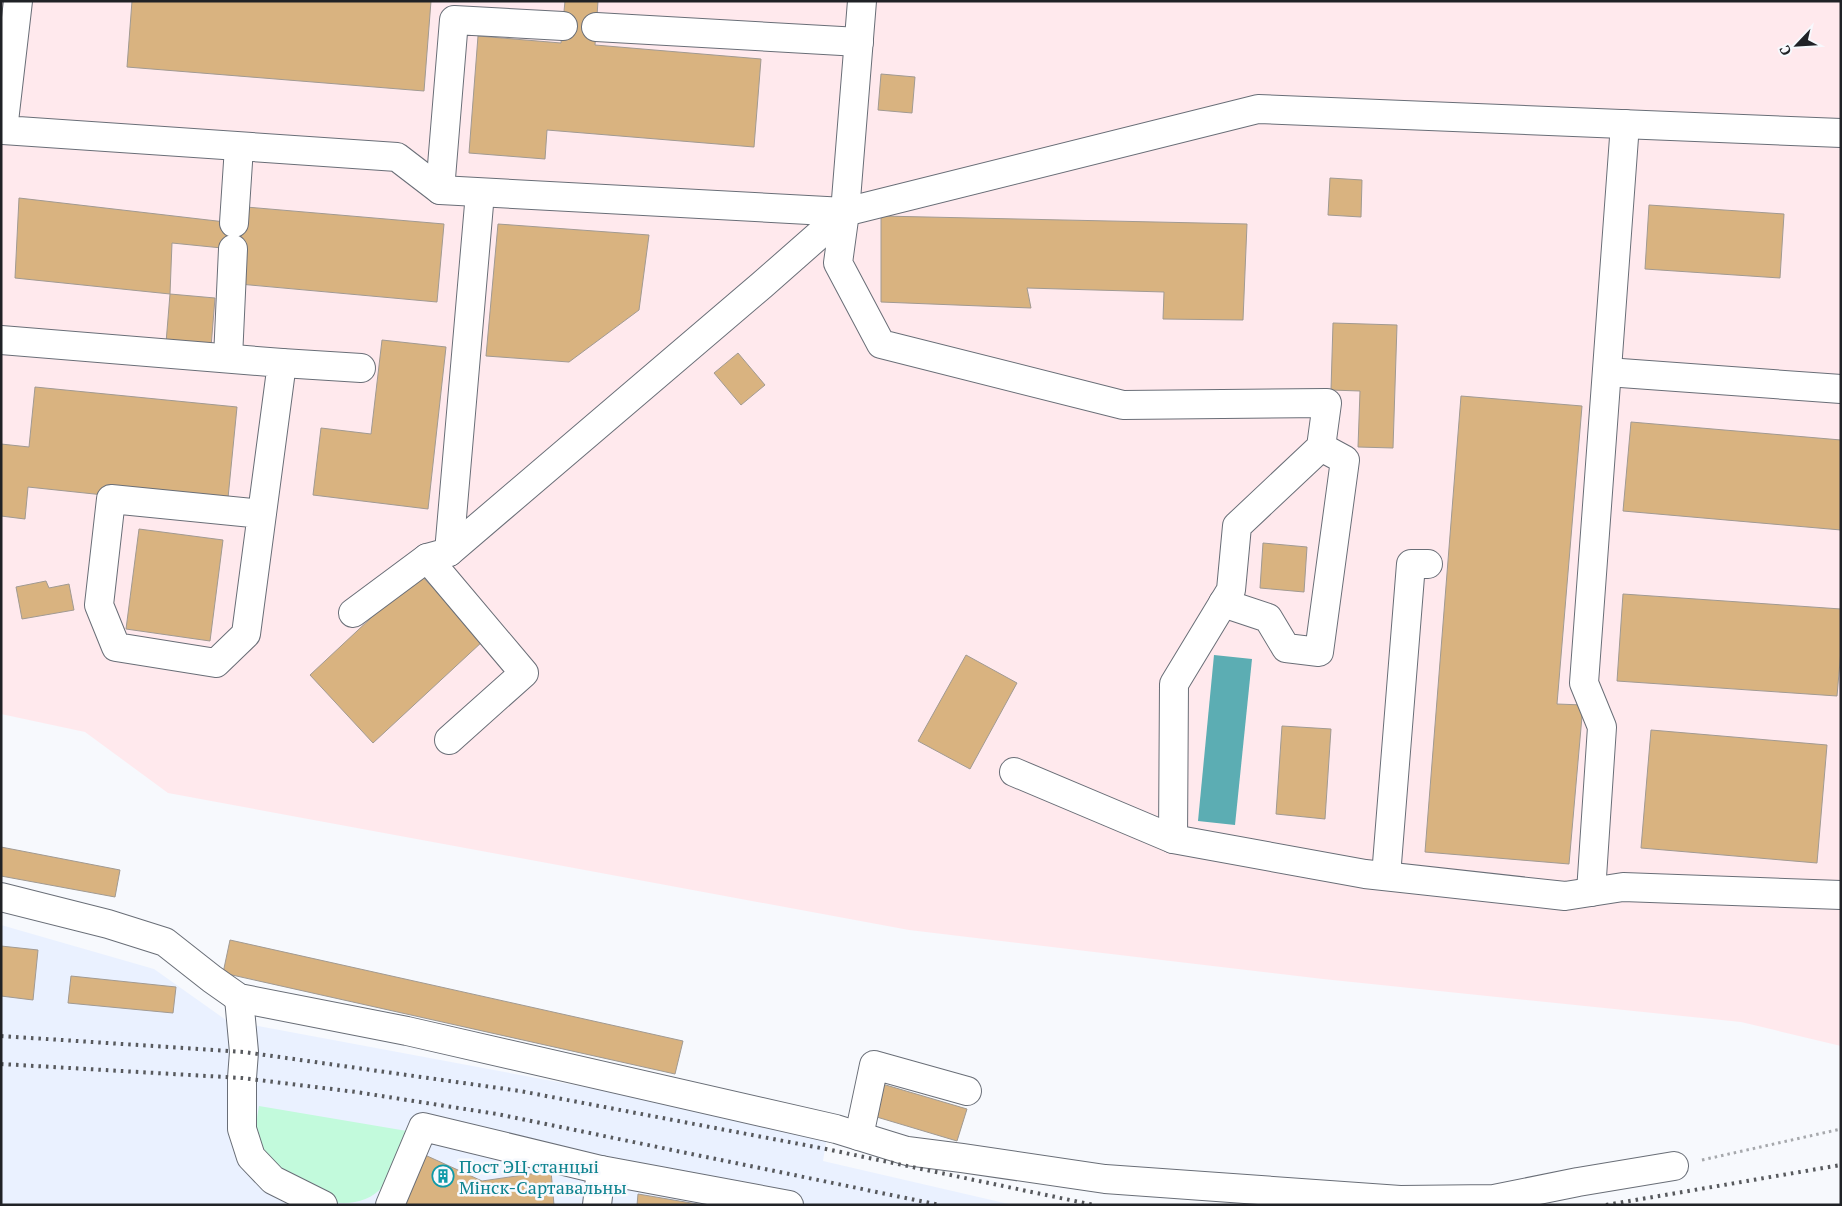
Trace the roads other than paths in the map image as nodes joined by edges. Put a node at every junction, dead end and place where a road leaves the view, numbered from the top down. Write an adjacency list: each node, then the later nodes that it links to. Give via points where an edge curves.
1 (18, 1): 8 (lane)
2 (862, 1): 5 (lane)
3 (563, 26): 10 (lane, via 454,20)
4 (596, 28): 5 (lane)
5 (859, 42): 12 (lane)
6 (1625, 124): 7 (lane); 12 (lane, via 1258,109); 17 (lane)
7 (1841, 133)
8 (2, 139): 9 (lane)
9 (239, 147): 10 (lane, via 398,157); 14 (lane)
10 (440, 190): 11 (lane)
11 (480, 193): 12 (lane); 21 (lane)
12 (845, 212): 19 (lane, via 838,263 881,344 1123,405 1327,403); 21 (lane)
13 (1, 340): 14 (lane)
14 (228, 358): 15 (lane)
15 (282, 363): 16 (lane); 20 (lane)
16 (361, 368)
17 (1607, 372): 18 (lane); 29 (lane, via 1584,683 1602,727)
18 (1841, 389)
19 (1322, 447): 23 (lane, via 1237,526 1231,590); 23 (lane, via 1345,460 1319,652 1286,648 1268,618)
20 (262, 514): 20 (lane, via 111,499 99,605 116,648 216,663 246,634)
21 (438, 555): 24 (lane); 25 (lane, via 524,673)
22 (1428, 564): 28 (lane, via 1411,564)
23 (1223, 603): 27 (lane, via 1174,684)
24 (353, 613)
25 (449, 740)
26 (1014, 772): 27 (lane)
27 (1173, 839): 28 (lane)
28 (1386, 876): 29 (lane, via 1564,896)
29 (1591, 892): 30 (lane, via 1623,887)
30 (1841, 895)
31 (1, 897): 32 (lane, via 165,942)
32 (239, 998): 34 (lane, via 406,1031); 37 (lane, via 244,1052 242,1129 251,1157 273,1180)
33 (967, 1091): 34 (lane, via 874,1065)
34 (859, 1136): 35 (lane, via 907,1151 1106,1179 1400,1200 1494,1199)
35 (1674, 1166)
36 (601, 1170): 38 (lane, via 423,1127); 39 (lane); 40 (lane)
37 (322, 1205)
38 (390, 1205)
39 (597, 1205)
40 (789, 1205)

